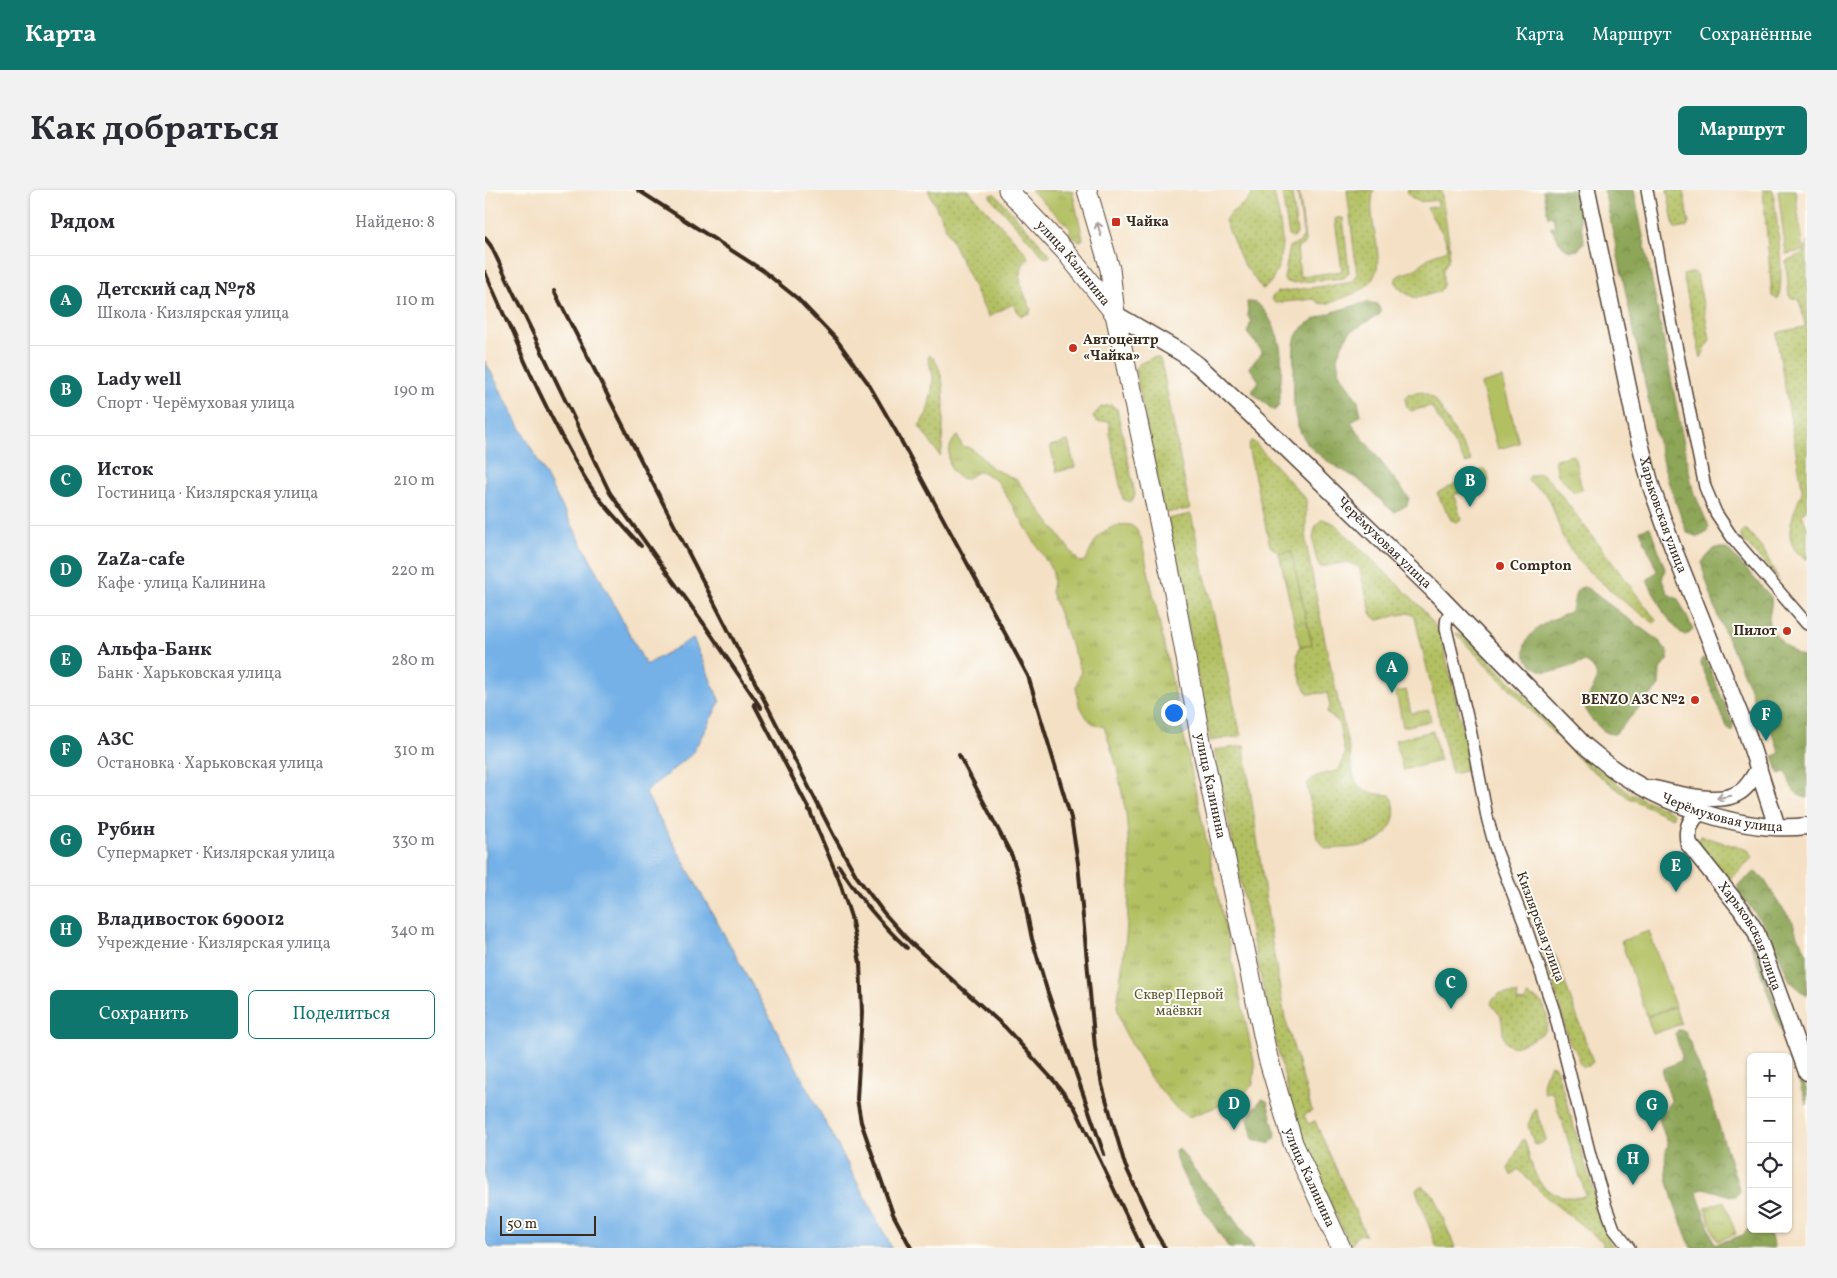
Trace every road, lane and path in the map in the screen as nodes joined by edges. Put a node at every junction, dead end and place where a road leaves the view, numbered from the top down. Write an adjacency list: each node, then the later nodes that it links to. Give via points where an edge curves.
1 (1008, 190): 5 (main road, улица Калинина, via 1065,251)
2 (1087, 190): 5 (main road, улица Калинина, one-way to 2, via 1110,269)
3 (1587, 190): 8 (main road, Харьковская улица, via 1651,486)
4 (1647, 190): 7 (street, via 1705,487 1716,513 1732,537)
5 (1115, 314): 6 (main road, Черёмуховая улица, via 1198,365); 14 (main road, улица Калинина, via 1268,1058 1293,1143)
6 (1453, 610): 9 (main road, Черёмуховая улица, via 1585,746); 15 (street, Кизлярская улица, via 1448,614 1446,629 1496,850 1554,1011 1611,1224)
7 (1807, 624)
8 (1759, 767): 9 (street, Черёмуховая улица, one-way to 9, via 1740,792 1726,798 1713,799); 12 (main road, Харьковская улица)
9 (1641, 786): 10 (main road, Черёмуховая улица)
10 (1699, 813): 12 (main road, Черёмуховая улица, via 1738,823); 13 (main road, Харьковская улица, via 1693,818 1687,834 1689,844 1756,932)
11 (1807, 826): 12 (main road, Черёмуховая улица)
12 (1777, 827)
13 (1807, 1072)
14 (1341, 1248)
15 (1629, 1248)

